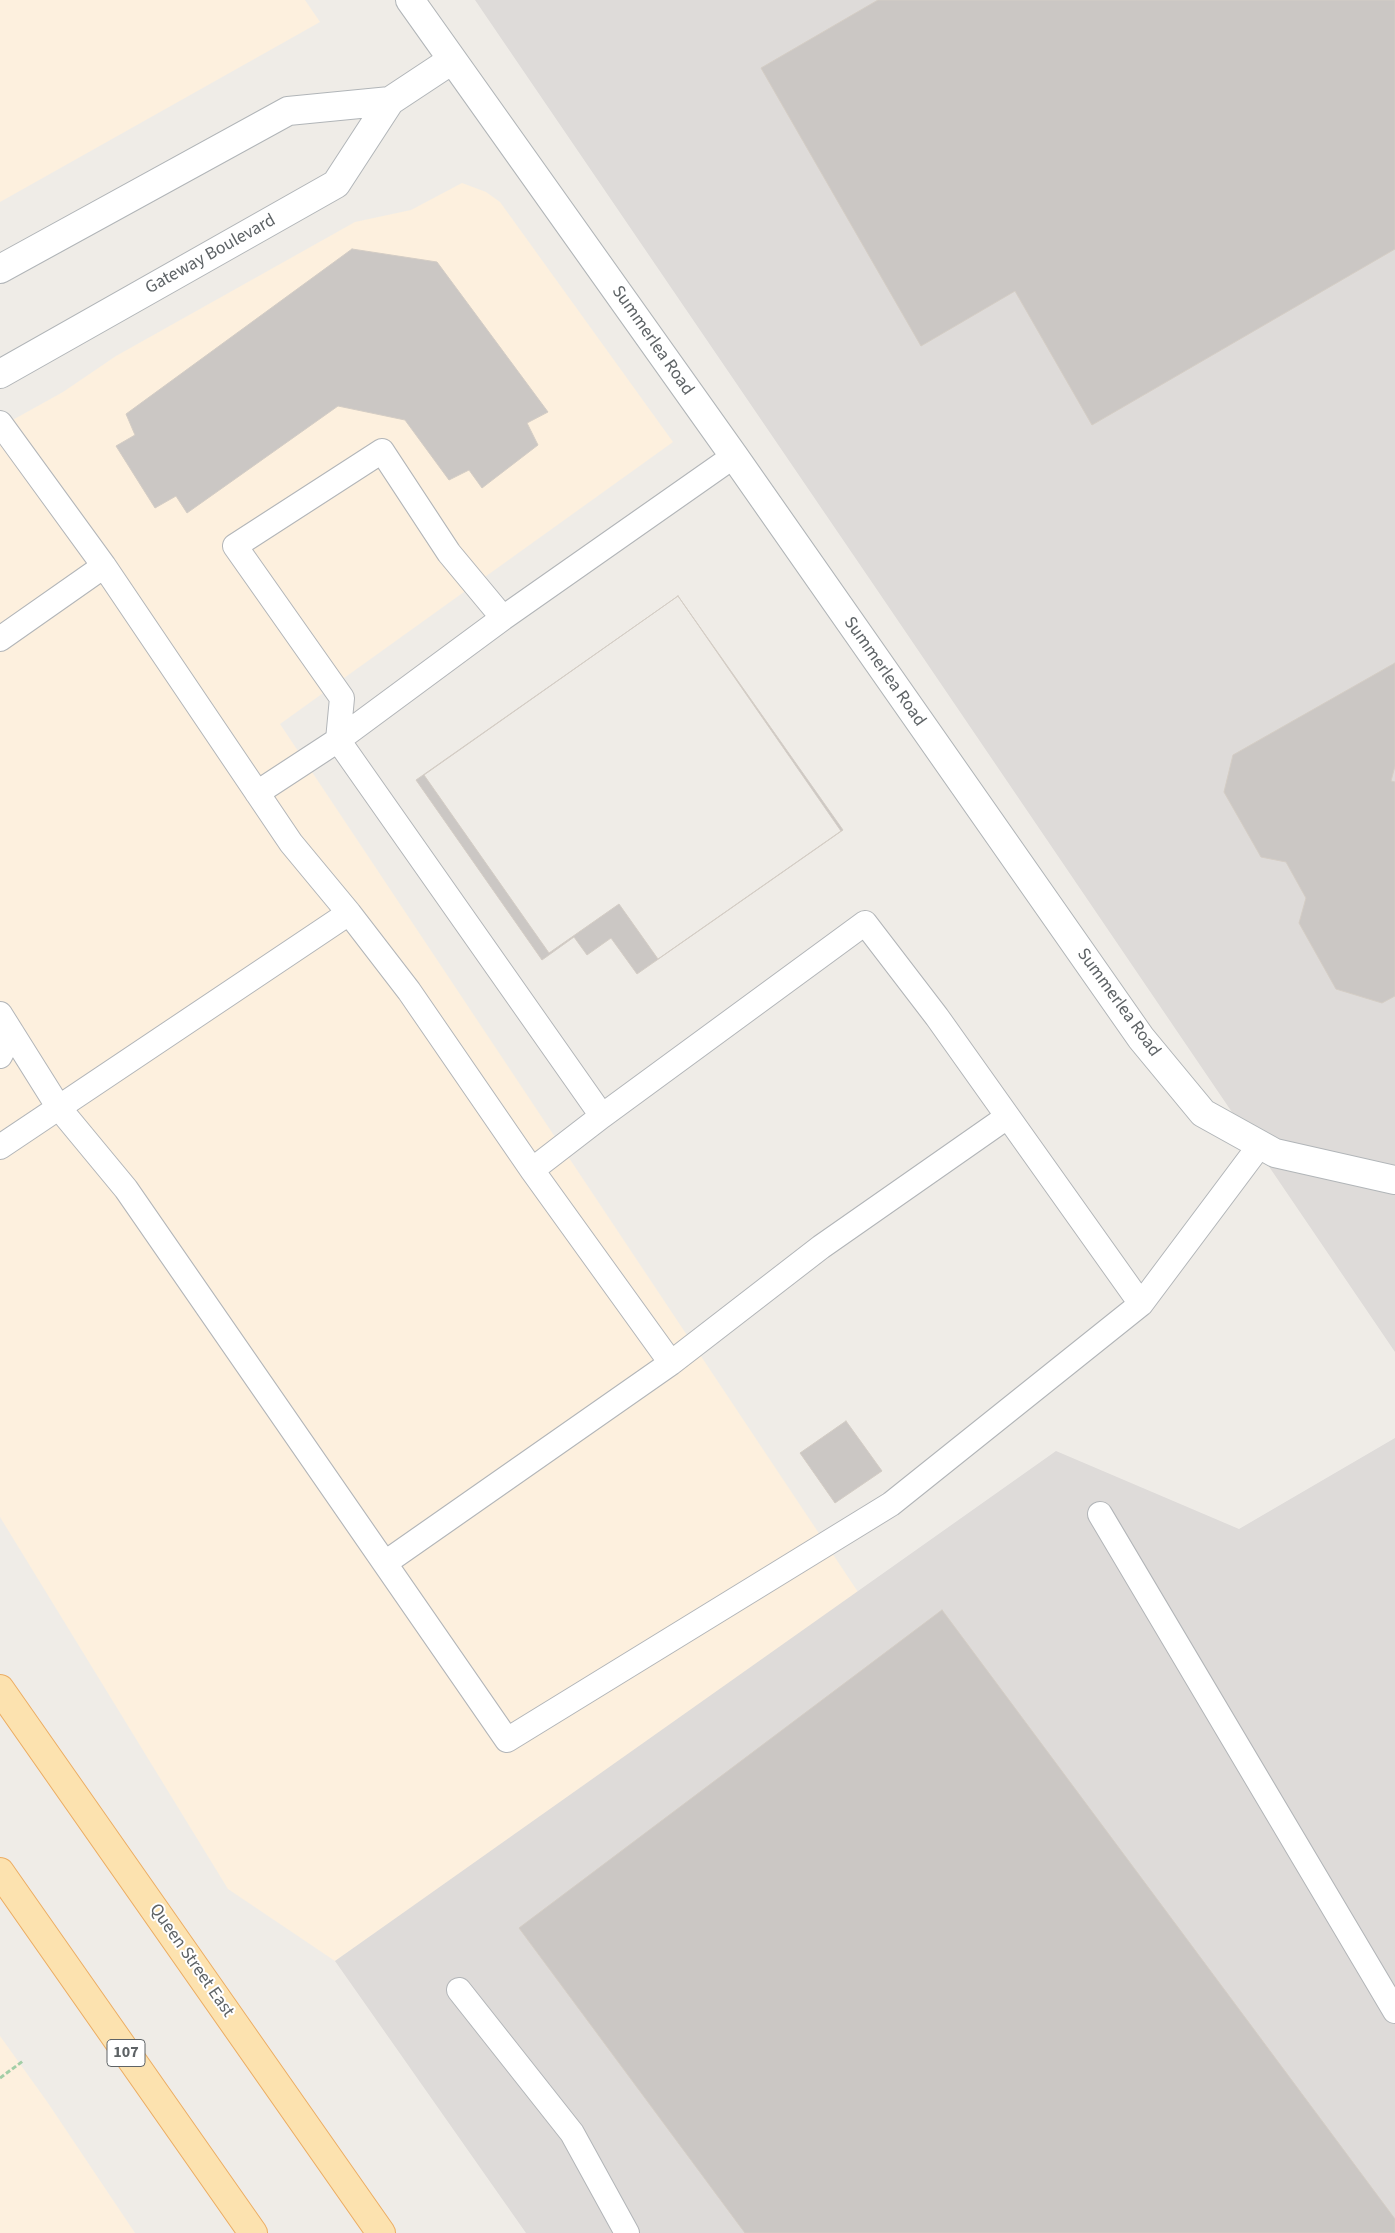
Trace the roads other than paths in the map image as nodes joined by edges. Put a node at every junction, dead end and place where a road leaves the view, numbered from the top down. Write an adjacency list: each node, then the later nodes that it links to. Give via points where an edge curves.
1 (410, 0): 2 (street, Summerlea Road)
2 (452, 60): 3 (street, Gateway Boulevard); 7 (street, Summerlea Road)
3 (390, 101): 4 (street, Gateway Boulevard, via 288,111); 5 (street, Gateway Boulevard, via 336,184)
4 (0, 269)
5 (0, 374)
6 (0, 423): 8 (lane)
7 (734, 456): 9 (lane); 19 (street, Summerlea Road, via 1141,1038 1203,1113)
8 (104, 566): 10 (lane); 12 (lane)
9 (503, 618): 11 (lane); 11 (lane, via 449,553 382,451 235,546 342,698)
10 (0, 639)
11 (338, 740): 12 (lane); 17 (lane)
12 (257, 793): 13 (lane, via 291,843)
13 (349, 913): 16 (lane); 21 (lane, via 409,991)
14 (4, 1029): 15 (lane); 16 (lane)
15 (0, 1056)
16 (59, 1108): 20 (lane); 26 (lane, via 126,1189)
17 (602, 1116): 18 (lane, via 865,923 938,1017); 21 (lane)
18 (1007, 1117): 23 (lane); 24 (lane, via 821,1247)
19 (1260, 1145): 22 (street, Summerlea Road, via 1275,1153); 23 (lane)
20 (0, 1148)
21 (532, 1170): 24 (lane)
22 (1395, 1180)
23 (1141, 1304): 26 (lane, via 891,1504 507,1740)
24 (671, 1363): 26 (lane)
25 (1100, 1514): 30 (lane)
26 (385, 1564)
27 (0, 1690): 32 (main road, Queen Street East)
28 (0, 1872): 31 (main road, 107)
29 (459, 1990): 33 (lane, via 572,2133)
30 (1395, 2011)
31 (253, 2233)
32 (381, 2233)
33 (627, 2233)

